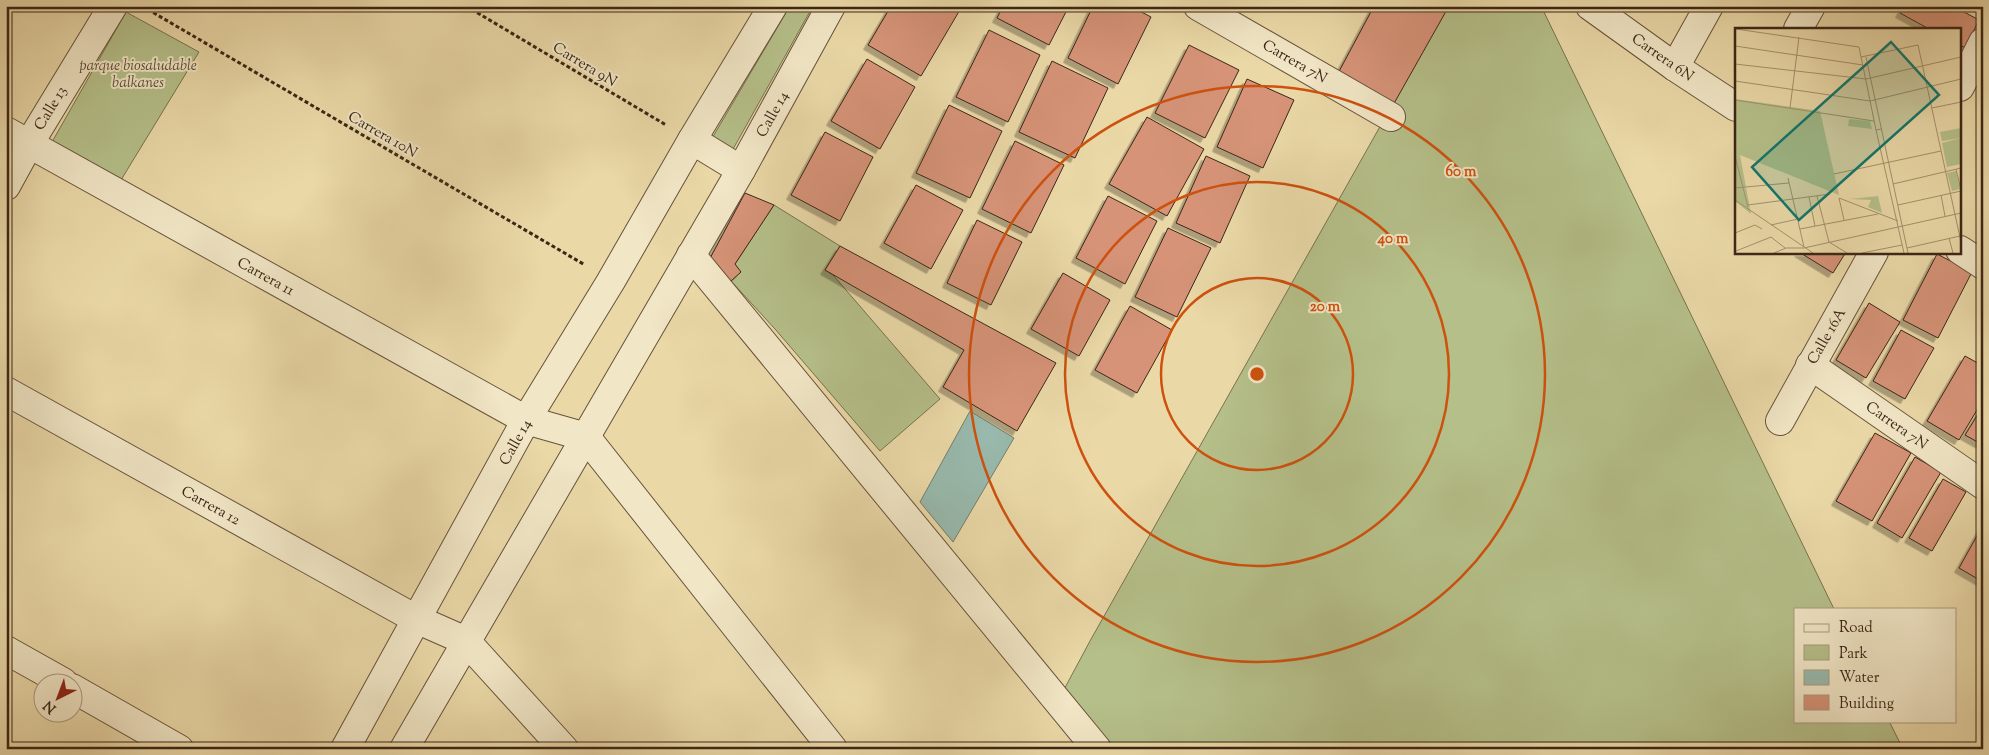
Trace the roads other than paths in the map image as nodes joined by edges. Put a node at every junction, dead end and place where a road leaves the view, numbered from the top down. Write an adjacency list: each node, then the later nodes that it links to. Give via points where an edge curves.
1 (113, 6): 14 (street, Calle 13)
2 (773, 6): 15 (street, Calle 14)
3 (831, 6): 16 (street, Calle 14)
4 (1198, 6): 13 (street, Carrera 7N)
5 (1590, 6): 10 (street, Carrera 6N)
6 (1709, 6): 10 (street)
7 (1811, 6): 8 (street)
8 (1799, 28)
9 (1983, 42): 11 (street)
10 (1675, 66): 12 (street, Carrera 6N)
11 (1962, 83)
12 (1735, 106)
13 (1391, 117)
14 (18, 137): 17 (street, Calle 13); 24 (street, Carrera 11)
15 (692, 140): 16 (street); 24 (street, Calle 14, via 612,280)
16 (741, 170): 20 (street, Calle 14)
17 (6, 186)
18 (1962, 251): 21 (street)
19 (1873, 254): 22 (street, Calle 16A)
20 (692, 255): 26 (street, Calle 14); 38 (street)
21 (1983, 265)
22 (1810, 365): 25 (street, Calle 16A); 27 (street, Carrera 7N)
23 (6, 391): 28 (street, Carrera 12)
24 (526, 420): 26 (street, Carrera 11); 28 (street, Calle 14)
25 (1780, 421)
26 (586, 437): 29 (street, Calle 14); 37 (street)
27 (1983, 485)
28 (416, 619): 29 (street, Carrera 12); 34 (street, Calle 14)
29 (466, 641): 35 (street, Calle 14); 36 (street)
30 (6, 650): 31 (street)
31 (46, 672)
32 (82, 694): 33 (street)
33 (179, 749)
34 (345, 749)
35 (404, 749)
36 (564, 749)
37 (833, 749)
38 (1096, 749)

